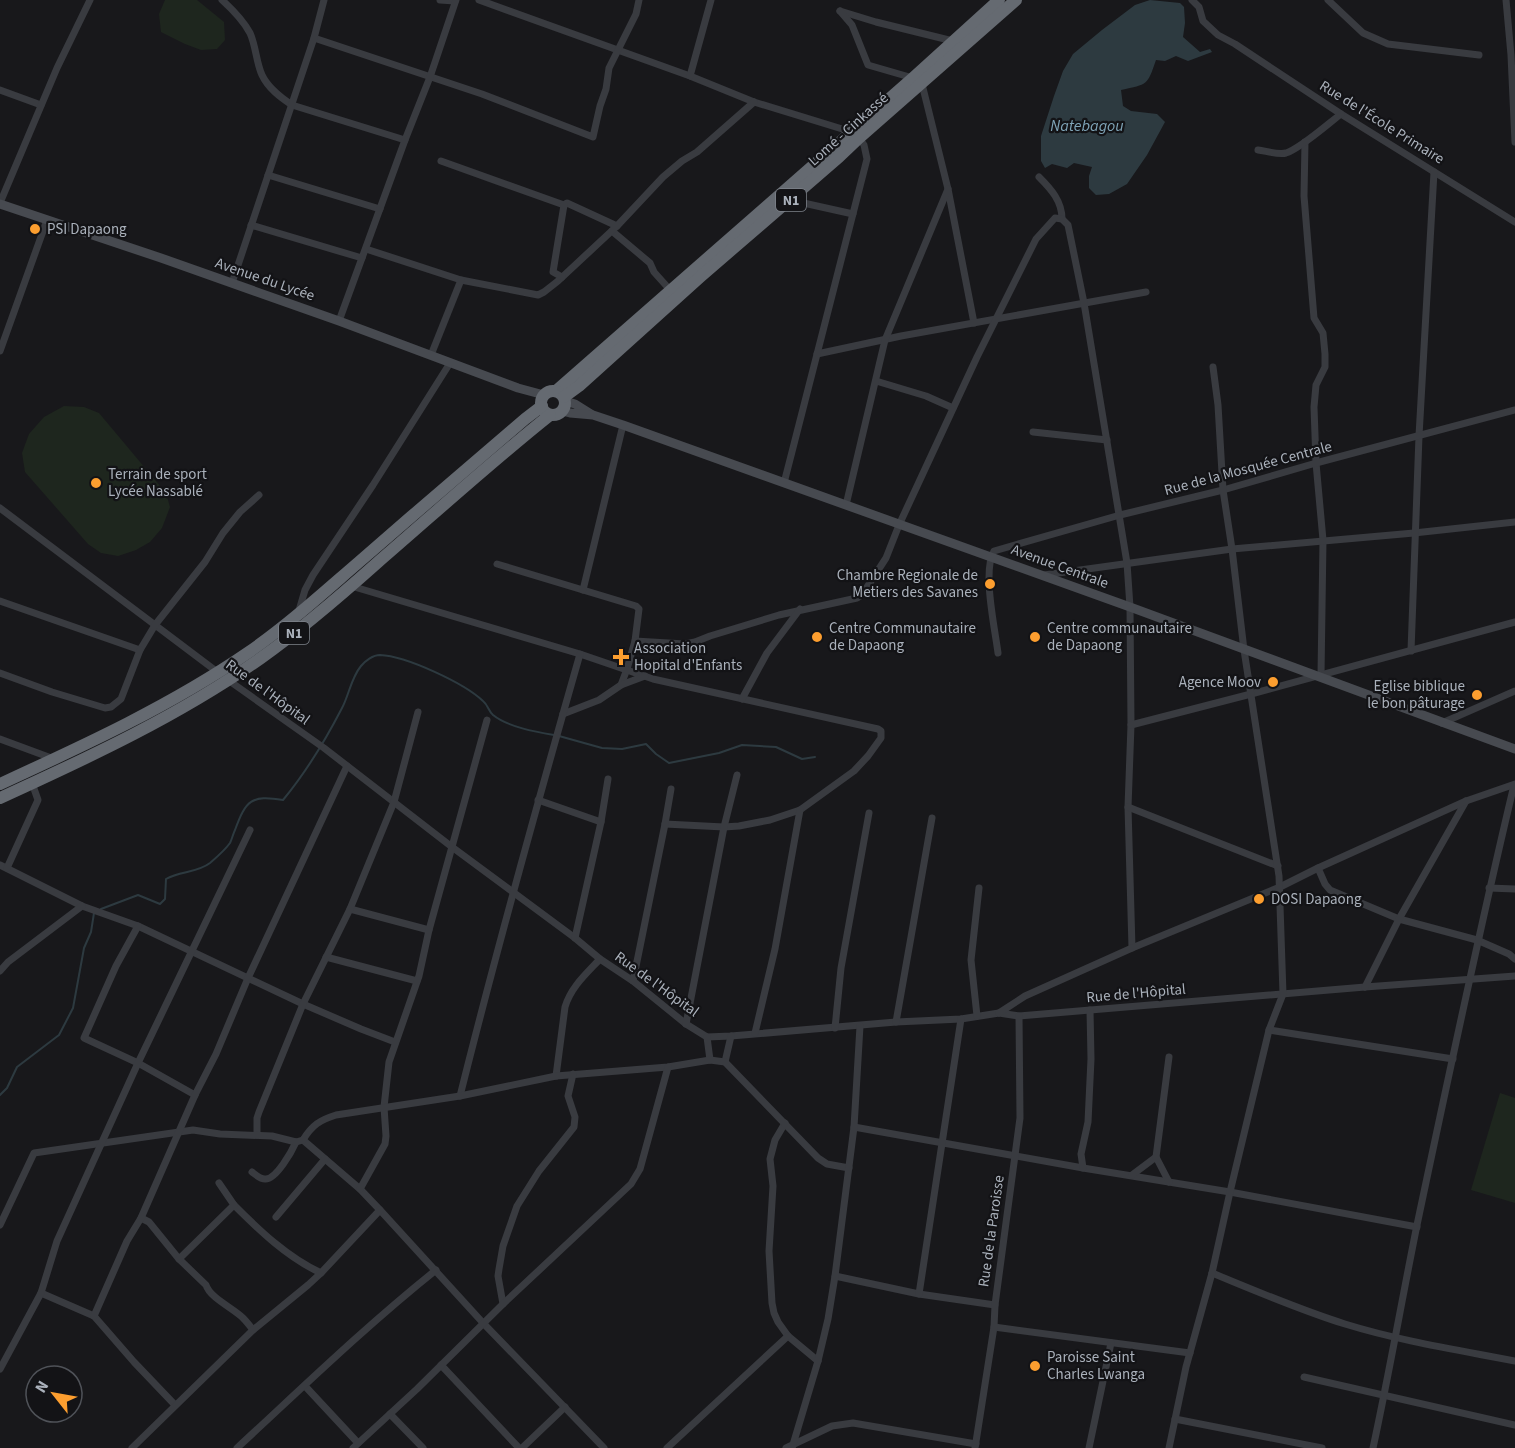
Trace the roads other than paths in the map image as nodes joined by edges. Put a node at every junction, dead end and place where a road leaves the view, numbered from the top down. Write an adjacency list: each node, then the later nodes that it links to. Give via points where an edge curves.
1 (90, 0): 24 (street)
2 (222, 0): 25 (street, via 249,32 268,85)
3 (324, 0): 14 (street)
4 (440, 0): 13 (street)
5 (479, 0): 16 (street)
6 (639, 0): 16 (street)
7 (711, 0): 20 (street)
8 (999, 0): 15 (highway, Lomé - Cinkassé / N1)
9 (1016, 0): 21 (highway, Lomé - Cinkassé / N1)
10 (1192, 0): 26 (street, Rue de l'École Primaire, via 1203,21 1218,35)
11 (1328, 0): 17 (street, via 1363,33 1388,44)
12 (1506, 0): 18 (street)
13 (456, 1): 19 (street)
14 (314, 38): 19 (street); 25 (street)
15 (952, 41): 21 (highway, Lomé - Cinkassé / N1); 21 (street, via 840,11 852,25 868,65)
16 (618, 49): 19 (street, via 609,68 593,137); 20 (street)
17 (1479, 55)
18 (1513, 55): 28 (street)
19 (430, 76): 29 (street)
20 (690, 76): 23 (street)
21 (917, 81): 27 (highway, Lomé - Cinkassé / N1); 37 (street)
22 (0, 90): 24 (street)
23 (754, 102): 27 (street); 47 (street, via 663,177)
24 (41, 105): 39 (street)
25 (292, 105): 29 (street); 35 (street)
26 (1341, 114): 30 (street); 34 (street, Rue de l'École Primaire)
27 (855, 135): 38 (highway, Lomé - Cinkassé / N1, via 839,158); 42 (street, via 864,145 867,159); 50 (highway, Lomé - Cinkassé / N1)
28 (1515, 138): 31 (street)
29 (405, 140): 41 (street)
30 (1305, 142): 32 (street, via 1286,153); 74 (street, via 1305,209 1314,318 1323,333 1325,354 1325,369 1316,385)
31 (1515, 142)
32 (1258, 150)
33 (441, 161): 40 (street)
34 (1434, 172): 45 (street, Rue de l'École Primaire); 72 (street)
35 (268, 175): 41 (street); 46 (street)
36 (1039, 177): 43 (street, via 1053,192)
37 (948, 189): 59 (street); 60 (street)
38 (790, 200): 42 (street); 50 (highway, Lomé - Cinkassé / N1)
39 (0, 203): 44 (main road, Avenue du Lycée)
40 (564, 205): 47 (street, via 567,203); 51 (street, via 553,272)
41 (380, 209): 48 (street)
42 (853, 214): 62 (street)
43 (1062, 219): 56 (street, via 1068,225); 57 (street, via 1055,218 1036,239)
44 (47, 220): 53 (main road, Avenue du Lycée); 61 (street)
45 (1515, 222)
46 (251, 225): 49 (street); 53 (street)
47 (615, 228): 51 (street); 54 (street, via 618,237 650,263)
48 (366, 249): 49 (street); 52 (street)
49 (362, 258): 58 (street)
50 (697, 274): 54 (highway, Lomé - Cinkassé / N1); 67 (highway, Lomé - Cinkassé / N1, via 596,371)
51 (562, 277): 52 (street, via 538,295)
52 (461, 280): 63 (street)
53 (232, 283): 58 (main road, Avenue du Lycée)
54 (671, 291): 67 (highway, Lomé - Cinkassé / N1)
55 (1146, 292): 56 (street)
56 (1084, 303): 57 (street); 73 (street)
57 (996, 320): 59 (street); 68 (street)
58 (339, 321): 63 (main road, Avenue du Lycée)
59 (974, 323): 60 (street)
60 (885, 340): 62 (street); 66 (street)
61 (0, 349)
62 (817, 354): 75 (street)
63 (431, 355): 64 (main road, Avenue du Lycée)
64 (450, 363): 67 (main road, Avenue du Lycée); 95 (street, via 308,582)
65 (1213, 367): 76 (street)
66 (876, 381): 68 (street); 78 (street)
67 (553, 403): 70 (main road, Avenue Centrale); 90 (highway, N1); 95 (highway, N1, via 525,419)
68 (953, 408): 82 (street)
69 (1515, 410): 72 (street, Rue de la Mosquée Centrale)
70 (623, 424): 75 (main road, Avenue Centrale); 91 (street)
71 (1033, 432): 73 (street)
72 (1419, 436): 74 (street, Rue de la Mosquée Centrale); 83 (street)
73 (1107, 440): 80 (street)
74 (1316, 463): 76 (street, Rue de la Mosquée Centrale); 84 (street)
75 (784, 483): 78 (main road, Avenue Centrale)
76 (1223, 490): 80 (street, Rue de la Mosquée Centrale); 85 (street)
77 (260, 495): 97 (street, via 233,520)
78 (846, 505): 82 (main road, Avenue Centrale)
79 (0, 508): 97 (street, Rue de l'Hôpital)
80 (1120, 515): 86 (street, Rue de la Mosquée Centrale, via 994,551); 87 (street)
81 (1515, 522): 83 (street)
82 (899, 525): 86 (main road, Avenue Centrale); 94 (street, via 886,558 862,595)
83 (1414, 533): 84 (street); 101 (street)
84 (1323, 540): 85 (street); 108 (street)
85 (1232, 549): 87 (street); 100 (street)
86 (991, 557): 89 (main road, Avenue Centrale); 102 (street, via 989,585)
87 (1127, 563): 89 (street); 93 (street)
88 (498, 564): 91 (street)
89 (1039, 575): 93 (main road, Avenue Centrale)
90 (351, 586): 103 (street); 109 (highway, N1)
91 (583, 590): 98 (street, via 638,607)
92 (0, 601): 99 (street)
93 (1130, 607): 100 (main road, Avenue Centrale); 118 (street)
94 (800, 609): 98 (street, via 695,642); 113 (street, via 766,652)
95 (297, 616): 105 (highway, N1)
96 (1515, 622): 101 (street)
97 (155, 625): 99 (street); 105 (street, Rue de l'Hôpital)
98 (635, 641): 104 (street)
99 (140, 650): 106 (street, via 121,699 105,708)
100 (1244, 650): 108 (main road, Avenue Centrale); 112 (street)
101 (1411, 651): 108 (street)
102 (998, 653)
103 (580, 654): 104 (street); 115 (street)
104 (627, 669): 107 (street); 110 (street)
105 (218, 672): 109 (street, Rue de l'Hôpital); 121 (highway, N1)
106 (0, 673)
107 (645, 676): 110 (street); 113 (street)
108 (1318, 676): 112 (street); 117 (main road, Avenue Centrale)
109 (228, 680): 122 (street, Rue de l'Hôpital); 125 (highway, N1, via 145,728)
110 (621, 685): 115 (street, via 599,700)
111 (1515, 691): 117 (street)
112 (1251, 694): 118 (street); 143 (street)
113 (742, 699): 134 (street, via 880,731 881,738 854,771)
114 (418, 712): 132 (street)
115 (563, 714): 130 (street)
116 (487, 720): 141 (street)
117 (1442, 723): 120 (main road, Avenue Centrale)
118 (1131, 725): 133 (street)
119 (0, 739): 121 (street)
120 (1515, 749)
121 (55, 759): 126 (highway, N1)
122 (347, 766): 132 (street, Rue de l'Hôpital); 164 (street)
123 (736, 775): 139 (street)
124 (608, 779): 137 (street)
125 (32, 783): 129 (highway, N1); 142 (street, via 39,800)
126 (0, 784)
127 (1514, 784): 131 (street); 147 (street)
128 (671, 789): 138 (street)
129 (0, 798)
130 (538, 800): 137 (street); 149 (street)
131 (1466, 801): 144 (street); 152 (street)
132 (394, 802): 141 (street, Rue de l'Hôpital); 151 (street)
133 (1128, 807): 143 (street); 157 (street)
134 (800, 810): 139 (street, via 748,825); 181 (street)
135 (869, 813): 179 (street, via 841,968)
136 (932, 818): 176 (street)
137 (601, 822): 155 (street)
138 (665, 824): 139 (street); 166 (street)
139 (724, 827): 177 (street)
140 (250, 830): 158 (street)
141 (452, 847): 149 (street, Rue de l'Hôpital); 154 (street)
142 (3, 866): 150 (street)
143 (1278, 866): 145 (street)
144 (1318, 868): 145 (street); 152 (street, via 1330,890)
145 (1280, 887): 157 (street); 169 (street)
146 (979, 888): 173 (street, via 970,960)
147 (1489, 888): 148 (street); 156 (street)
148 (1515, 889)
149 (514, 893): 155 (street, Rue de l'Hôpital); 194 (street)
150 (82, 906): 153 (street); 162 (street)
151 (350, 909): 154 (street); 159 (street)
152 (1399, 919): 156 (street); 168 (street)
153 (138, 926): 158 (street); 189 (street, via 84,1038)
154 (429, 930): 165 (street)
155 (575, 938): 160 (street, Rue de l'Hôpital)
156 (1477, 940): 161 (street); 167 (street)
157 (1132, 948): 172 (street, via 1025,996)
158 (191, 952): 164 (street); 189 (street)
159 (326, 957): 165 (street); 170 (street)
160 (600, 959): 166 (street, Rue de l'Hôpital); 192 (street, via 567,999)
161 (1515, 959)
162 (0, 971)
163 (1515, 976): 167 (street, Rue de l'Hôpital)
164 (248, 978): 170 (street); 193 (street)
165 (417, 981): 184 (street)
166 (633, 981): 177 (street, Rue de l'Hôpital)
167 (1468, 981): 168 (street, Rue de l'Hôpital); 186 (street)
168 (1365, 987): 169 (street, Rue de l'Hôpital)
169 (1283, 994): 171 (street, Rue de l'Hôpital); 180 (street)
170 (303, 1004): 184 (street); 199 (street, via 259,1112)
171 (1090, 1010): 174 (street, Rue de l'Hôpital); 207 (street, via 1090,1080 1088,1122 1081,1154)
172 (999, 1013): 173 (street, Rue de l'Hôpital); 174 (street, Rue de l'Hôpital)
173 (976, 1016): 175 (street, Rue de l'Hôpital)
174 (1019, 1016): 203 (street, Rue de la Paroisse, via 1020,1112)
175 (961, 1019): 176 (street, Rue de l'Hôpital); 201 (street)
176 (896, 1022): 178 (street, Rue de l'Hôpital)
177 (686, 1024): 183 (street, Rue de l'Hôpital)
178 (860, 1026): 179 (street, Rue de l'Hôpital); 197 (street)
179 (835, 1028): 181 (street, Rue de l'Hôpital)
180 (1269, 1030): 186 (street); 213 (street)
181 (755, 1033): 182 (street, Rue de l'Hôpital)
182 (731, 1036): 183 (street, Rue de l'Hôpital); 188 (street)
183 (707, 1037): 187 (street)
184 (395, 1042): 195 (street)
185 (1169, 1057): 204 (street)
186 (1453, 1059): 219 (street)
187 (710, 1060): 188 (street); 190 (street)
188 (725, 1062): 196 (street)
189 (138, 1063): 193 (street); 202 (street)
190 (668, 1067): 191 (street); 227 (street, via 635,1179)
191 (573, 1074): 192 (street); 227 (street, via 568,1096 574,1127 517,1206 503,1246 498,1276)
192 (556, 1076): 194 (street)
193 (195, 1095): 198 (street)
194 (460, 1096): 195 (street)
195 (384, 1107): 200 (street, via 324,1119); 212 (street, via 385,1144)
196 (785, 1123): 206 (street, via 818,1158); 233 (street, via 770,1159 773,1186 769,1251 774,1313)
197 (854, 1127): 201 (street); 206 (street)
198 (178, 1132): 199 (street); 202 (street); 217 (street)
199 (257, 1135): 200 (street)
200 (300, 1141): 205 (street); 208 (street, via 272,1178 258,1177)
201 (942, 1142): 203 (street); 226 (street)
202 (103, 1143): 218 (street, via 34,1154); 225 (street, via 57,1241)
203 (1016, 1156): 207 (street); 228 (street, Rue de la Paroisse)
204 (1156, 1157): 209 (street); 210 (street)
205 (325, 1158): 212 (street); 216 (street)
206 (849, 1168): 224 (street)
207 (1083, 1168): 209 (street)
208 (252, 1172)
209 (1132, 1175): 210 (street)
210 (1169, 1182): 213 (street)
211 (219, 1183): 214 (street)
212 (360, 1189): 215 (street)
213 (1230, 1192): 219 (street); 223 (street)
214 (234, 1205): 220 (street); 222 (street, via 279,1246)
215 (380, 1210): 221 (street); 222 (street)
216 (276, 1217)
217 (141, 1218): 220 (street, via 149,1222); 229 (street)
218 (0, 1225)
219 (1417, 1227): 234 (street)
220 (179, 1259): 232 (street)
221 (436, 1270): 230 (street); 244 (street, via 353,1339)
222 (321, 1273): 232 (street)
223 (1212, 1273): 234 (street, via 1344,1323); 238 (street)
224 (836, 1276): 226 (street); 240 (street)
225 (41, 1293): 229 (street); 237 (street)
226 (919, 1294): 228 (street)
227 (503, 1304): 230 (street)
228 (995, 1305): 231 (street, Rue de la Paroisse)
229 (93, 1316): 246 (street)
230 (484, 1324): 241 (street); 247 (street)
231 (994, 1327): 235 (street); 253 (street, Rue de la Paroisse)
232 (253, 1330): 246 (street)
233 (788, 1336): 240 (street); 259 (street)
234 (1396, 1338): 239 (street); 245 (street)
235 (1111, 1343): 238 (street); 260 (street)
236 (0, 1346): 237 (street)
237 (10, 1350): 242 (street)
238 (1190, 1353): 249 (street)
239 (1515, 1360)
240 (818, 1361): 254 (street)
241 (441, 1365): 248 (street); 257 (street)
242 (0, 1369)
243 (1304, 1377): 245 (street)
244 (305, 1386): 251 (street); 255 (street)
245 (1385, 1395): 250 (street); 263 (street)
246 (175, 1405): 252 (street)
247 (565, 1407): 257 (street); 258 (street)
248 (390, 1414): 251 (street); 256 (street)
249 (1175, 1419): 261 (street); 262 (street)
250 (1515, 1425)
251 (356, 1445)
252 (137, 1446)
253 (976, 1446): 254 (street, via 853,1423 832,1426)
254 (790, 1447)
255 (237, 1448)
256 (423, 1448)
257 (520, 1448)
258 (604, 1448)
259 (667, 1448)
260 (1089, 1448)
261 (1169, 1448)
262 (1322, 1448)
263 (1373, 1448)

